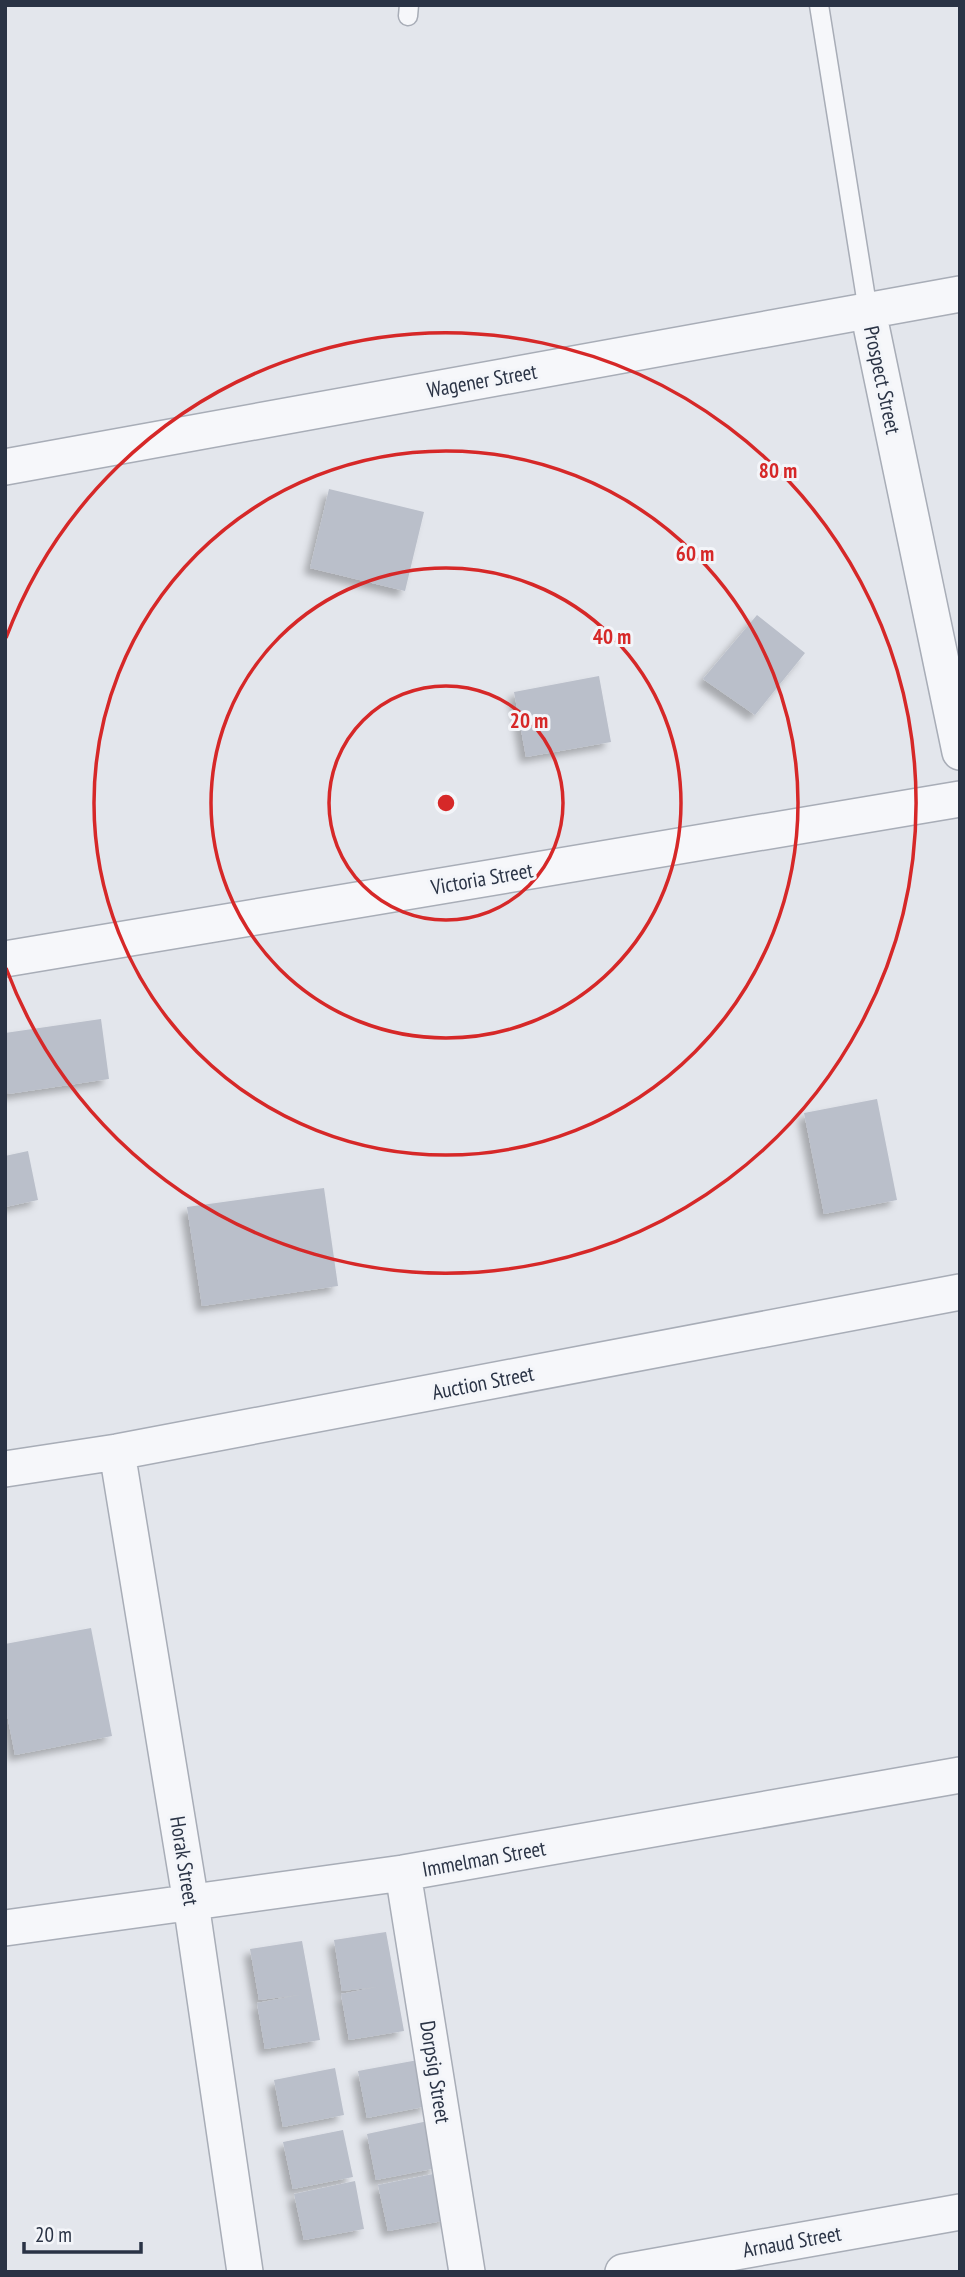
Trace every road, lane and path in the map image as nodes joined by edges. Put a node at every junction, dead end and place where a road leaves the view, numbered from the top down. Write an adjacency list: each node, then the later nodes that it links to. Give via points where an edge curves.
1 (820, 5): 3 (lane, Prospect Street)
2 (960, 294): 3 (street, Wagener Street)
3 (868, 311): 4 (street, Wagener Street); 5 (street, Prospect Street)
4 (5, 467)
5 (960, 752)
6 (960, 799): 7 (street, Victoria Street)
7 (5, 959)
8 (960, 1292): 9 (street, Auction Street)
9 (117, 1452): 10 (street, Auction Street); 13 (street, Horak Street)
10 (5, 1469)
11 (960, 1775): 12 (street, Immelman Street)
12 (403, 1873): 13 (street, Immelman Street); 17 (street, Dorpsig Street)
13 (191, 1903): 14 (street, Immelman Street); 16 (street, Horak Street)
14 (5, 1928)
15 (960, 2212): 18 (street, Arnaud Street)
16 (245, 2272)
17 (467, 2272)
18 (623, 2272)

